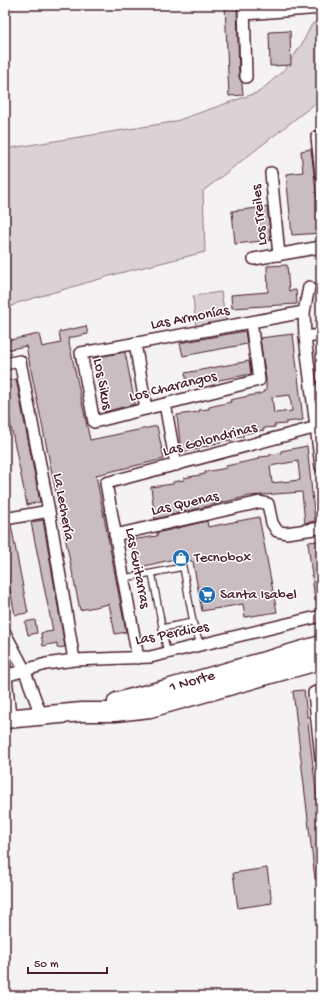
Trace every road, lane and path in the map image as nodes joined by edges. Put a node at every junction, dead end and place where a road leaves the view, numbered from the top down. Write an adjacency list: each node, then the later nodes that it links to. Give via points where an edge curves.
1 (321, 8): 2 (street)
2 (245, 10): 3 (street)
3 (246, 77)
4 (317, 137): 6 (street)
5 (271, 173): 8 (street, Los Treiles)
6 (321, 174)
7 (321, 247): 8 (street)
8 (279, 254): 9 (street)
9 (254, 259)
10 (309, 287): 11 (street)
11 (304, 312): 12 (street, Las Armonías); 14 (street)
12 (251, 322): 15 (street, Las Armonías); 18 (street, Los Charangos, via 259,380)
13 (321, 335): 14 (street)
14 (305, 337): 21 (street)
15 (135, 344): 16 (street, Las Armonías); 19 (street)
16 (81, 353): 20 (street, Los Sikus)
17 (5, 364): 25 (street, La Lechería, via 20,361)
18 (165, 404): 19 (street, Los Charangos); 22 (street)
19 (146, 409): 20 (street, Los Charangos)
20 (94, 422)
21 (319, 426): 22 (street, Las Golondrinas); 23 (street)
22 (176, 465): 24 (street, Las Golondrinas)
23 (321, 467)
24 (106, 483): 28 (street, Las Guitarras)
25 (49, 511): 26 (street); 39 (street, La Lechería)
26 (5, 519)
27 (321, 528): 28 (street, Las Quenas, via 286,533 277,531 268,504 260,502)
28 (116, 535): 30 (street, Las Guitarras)
29 (152, 573): 30 (lane); 32 (lane, via 183,567); 33 (lane)
30 (124, 578): 38 (street, Las Guitarras)
31 (321, 616): 35 (street, Las Perdices)
32 (193, 622): 33 (lane); 35 (lane)
33 (162, 628): 37 (lane)
34 (5, 633): 41 (street)
35 (200, 644): 37 (street, Las Perdices)
36 (321, 645): 44 (main road, 1 Norte, via 140,697)
37 (166, 653): 38 (street, Las Perdices)
38 (138, 658): 39 (street, Las Perdices, via 105,657)
39 (74, 660): 41 (street, Las Perdices)
40 (321, 660): 44 (main road, 1 Norte, via 150,708 115,712)
41 (24, 669): 42 (street, Las Perdices); 45 (street)
42 (5, 672): 46 (street)
43 (317, 691): 47 (street)
44 (62, 713): 45 (main road, 1 Norte)
45 (41, 715): 46 (main road, 1 Norte)
46 (8, 718)
47 (320, 746): 48 (street)
48 (321, 758)

